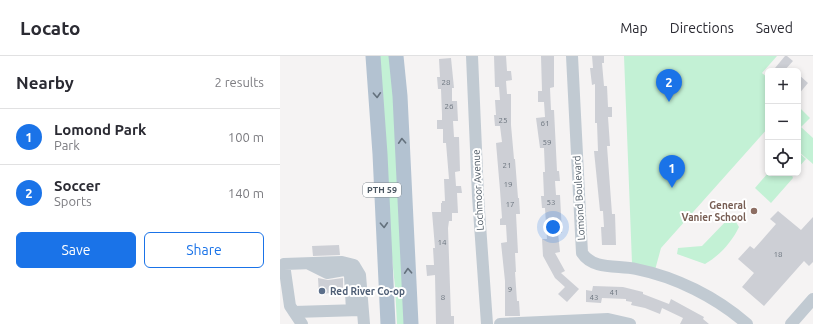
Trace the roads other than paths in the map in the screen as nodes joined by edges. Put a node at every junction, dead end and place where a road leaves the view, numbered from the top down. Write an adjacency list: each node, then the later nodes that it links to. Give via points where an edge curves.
1 (373, 56): 10 (main road, PTH 59, one-way to 10)
2 (396, 56): 11 (main road, PTH 59, one-way to 2)
3 (472, 56): 12 (street, Lochmoor Avenue)
4 (572, 56): 15 (street, Lomond Boulevard, via 582,254 592,263 664,276 714,300)
5 (813, 299): 16 (street)
6 (358, 310): 7 (street); 7 (street, via 348,271 327,273 307,263 284,264 290,306); 9 (street)
7 (294, 312): 8 (street)
8 (302, 324)
9 (364, 324)
10 (388, 324)
11 (411, 324)
12 (487, 324)
13 (500, 324): 14 (street, via 608,319)
14 (630, 324)
15 (747, 324)
16 (791, 324)

